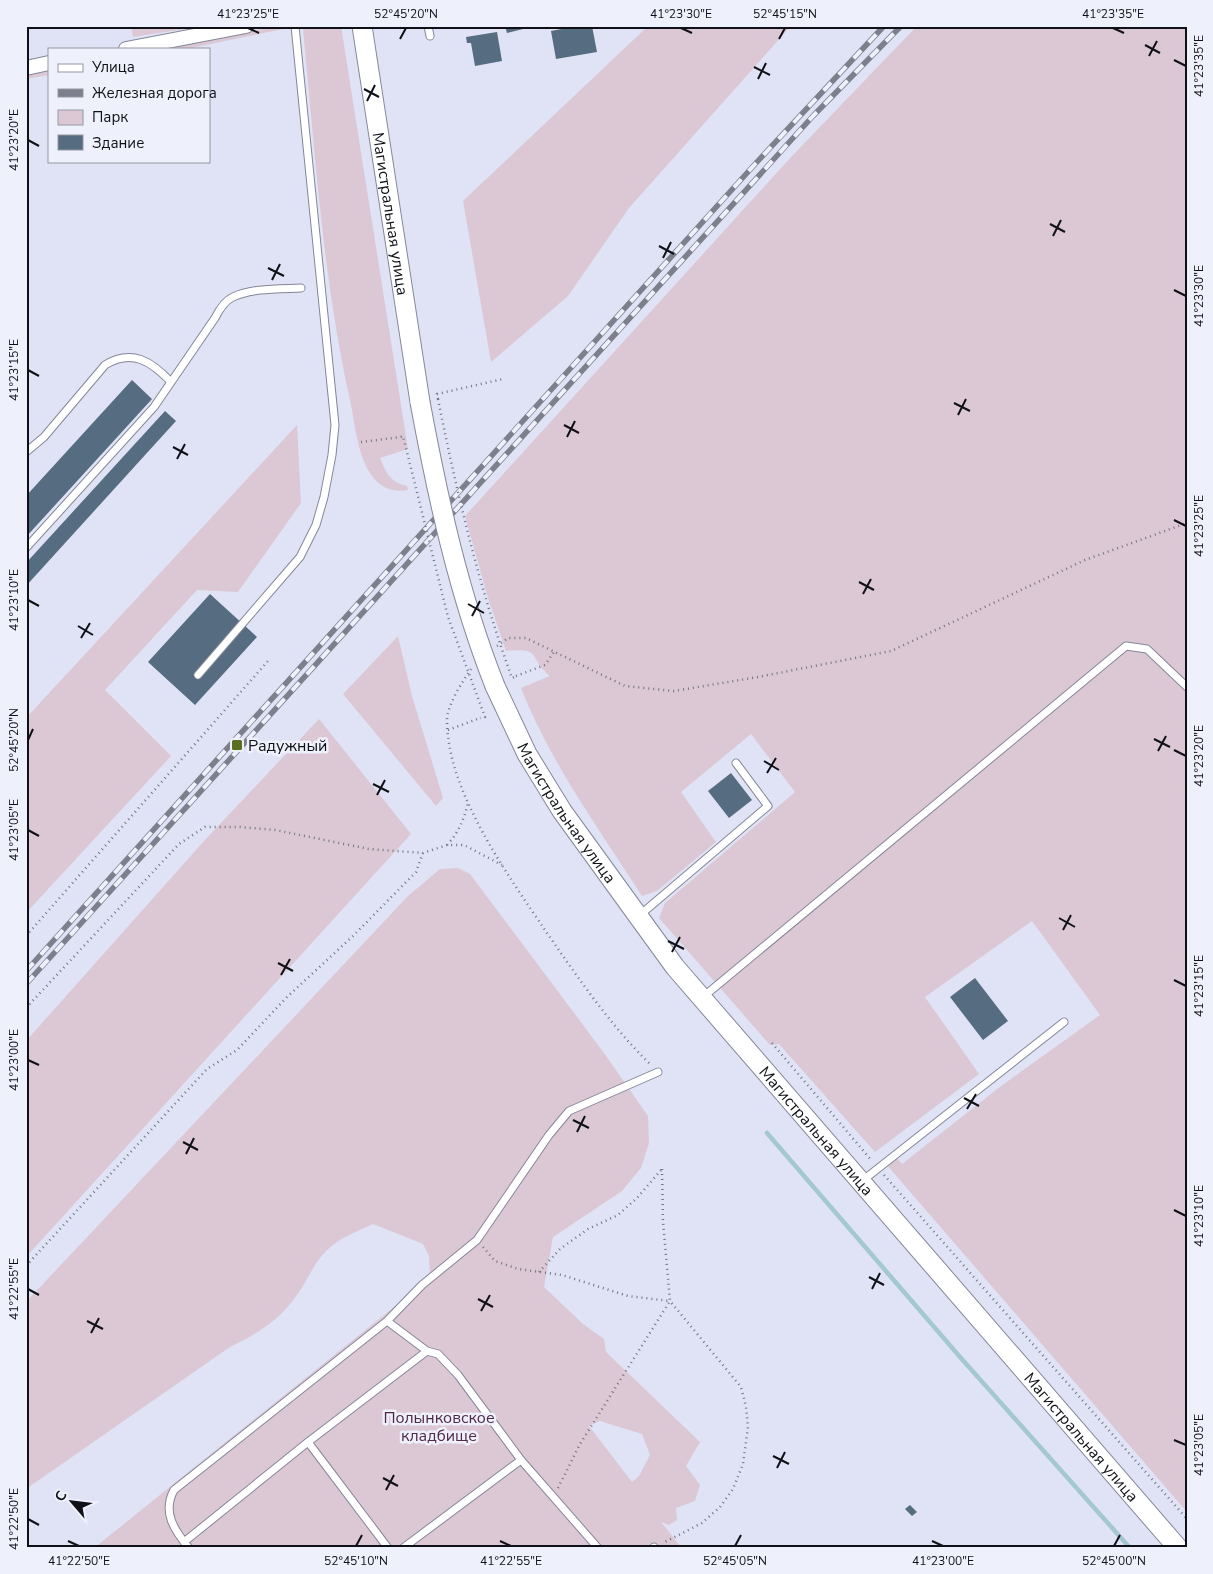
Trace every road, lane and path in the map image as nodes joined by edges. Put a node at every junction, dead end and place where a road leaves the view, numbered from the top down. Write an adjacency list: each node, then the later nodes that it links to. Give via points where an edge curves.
1 (246, 26): 6 (street)
2 (295, 26): 20 (lane, via 335,425 332,456 316,525 300,557)
3 (362, 26): 28 (main road, Магистральная улица, bridge, via 420,402 444,522 474,628 495,686 527,754 557,803)
4 (428, 26): 5 (lane)
5 (430, 36)
6 (131, 48)
7 (48, 63): 8 (street)
8 (26, 68)
9 (301, 288): 11 (lane, via 232,297 221,307)
10 (503, 379): 17 (path, bridge, via 437,394 465,524 486,603 512,678 545,665)
11 (171, 382): 13 (lane, via 144,360 118,357 106,365 44,437); 15 (lane, via 154,407)
12 (361, 442): 22 (path, bridge, via 403,436 448,617 484,716)
13 (26, 452)
14 (1187, 523): 17 (path, via 1085,560 891,651 848,660 674,691 624,686)
15 (26, 548)
16 (493, 648): 17 (path, via 508,638 526,638)
17 (554, 652)
18 (268, 661): 29 (path)
19 (474, 665): 22 (path, via 458,689 447,718)
20 (198, 675)
21 (1187, 687): 30 (lane, via 1147,649 1126,646)
22 (448, 730): 24 (path, via 452,760)
23 (736, 763): 28 (lane, via 768,806)
24 (468, 803): 25 (path, via 456,835); 27 (path)
25 (447, 845): 26 (path); 27 (path, via 464,846)
26 (423, 853): 31 (path, via 368,849 275,830 205,827 179,844); 38 (path, via 416,872 287,997 238,1050 207,1069)
27 (504, 865): 34 (path, via 590,995)
28 (637, 917): 30 (main road, Магистральная улица)
29 (26, 936)
30 (701, 999): 36 (main road, Магистральная улица)
31 (26, 1008)
32 (1064, 1022): 35 (lane)
33 (772, 1043): 35 (path)
34 (658, 1072): 37 (lane, via 569,1111)
35 (878, 1168): 36 (lane); 46 (path)
36 (862, 1182): 53 (main road, Магистральная улица)
37 (477, 1240): 39 (path, via 494,1261); 41 (lane, via 422,1286)
38 (26, 1266)
39 (538, 1272): 40 (path, via 562,1275 628,1296); 40 (path, via 560,1249 588,1229 618,1215 662,1169)
40 (670, 1301): 45 (path, via 580,1444); 52 (path, via 740,1387 746,1406 747,1445 733,1489 720,1507 702,1523)
41 (387, 1321): 42 (lane); 47 (lane, via 174,1490 167,1508)
42 (427, 1351): 43 (lane); 44 (lane, via 438,1354 458,1375)
43 (308, 1442): 47 (lane); 49 (lane)
44 (521, 1460): 45 (lane); 50 (lane)
45 (553, 1498): 51 (lane)
46 (1187, 1519)
47 (184, 1542): 48 (lane)
48 (189, 1548)
49 (388, 1548)
50 (404, 1548)
51 (598, 1548)
52 (654, 1548)
53 (1178, 1548)

